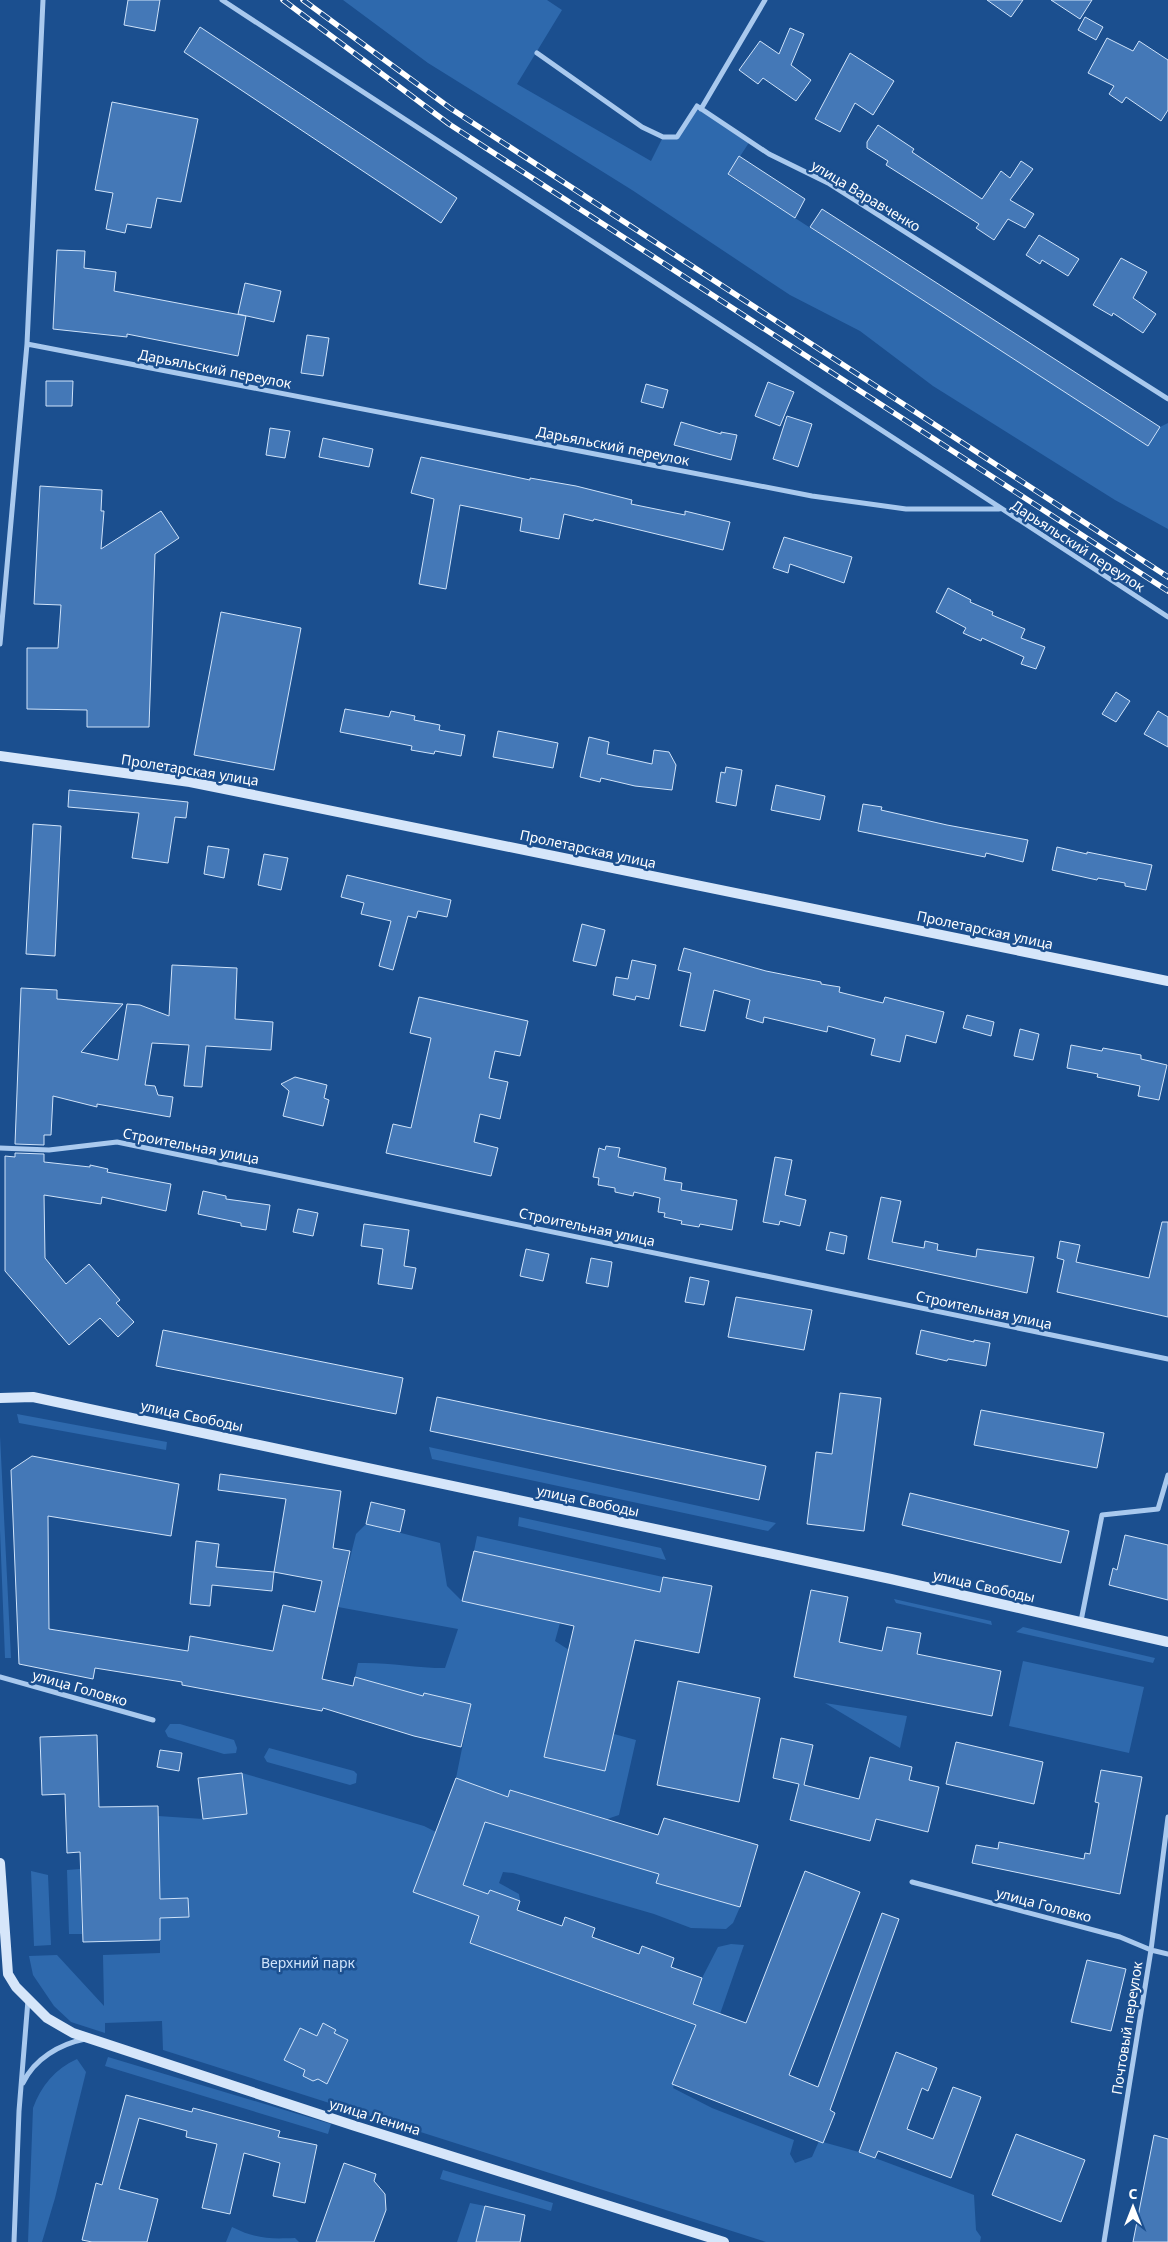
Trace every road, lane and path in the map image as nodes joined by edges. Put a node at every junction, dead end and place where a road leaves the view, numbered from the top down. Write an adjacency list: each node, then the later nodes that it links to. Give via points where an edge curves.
1 (43, 0): 6 (street)
2 (222, 0): 8 (street)
3 (765, 0): 5 (street)
4 (537, 53): 5 (street, via 642,127 662,136 677,136 697,106)
5 (701, 109): 7 (street, улица Варавченко, via 769,154 828,183)
6 (27, 344): 8 (street, Дарьяльский переулок, via 812,496 906,509); 10 (street)
7 (1168, 399)
8 (999, 509): 9 (street, Дарьяльский переулок)
9 (1168, 617)
10 (0, 644)
11 (0, 756): 12 (street, Пролетарская улица, via 190,782)
12 (1168, 981)
13 (0, 1148): 14 (street, Строительная улица, via 49,1150 117,1142)
14 (1168, 1359)
15 (0, 1398): 17 (street, улица Свободы, via 32,1397)
16 (1168, 1475): 17 (street, via 1158,1509 1102,1515)
17 (1080, 1622): 18 (street, улица Свободы)
18 (1168, 1642)
19 (0, 1677): 20 (street, улица Головко)
20 (153, 1720)
21 (1168, 1817): 24 (street, Почтовый переулок)
22 (0, 1863): 26 (street, улица Ленина, via 8,1974)
23 (912, 1882): 24 (street, улица Головко, via 1120,1937)
24 (1151, 1950): 25 (street, улица Головко); 31 (street, Почтовый переулок)
25 (1168, 1954)
26 (28, 2000): 27 (street, улица Ленина, via 47,2018); 28 (street)
27 (89, 2038): 28 (street, via 65,2045 45,2057 28,2073); 30 (street, улица Ленина)
28 (21, 2088): 29 (street)
29 (14, 2242)
30 (724, 2242)
31 (1104, 2242)

